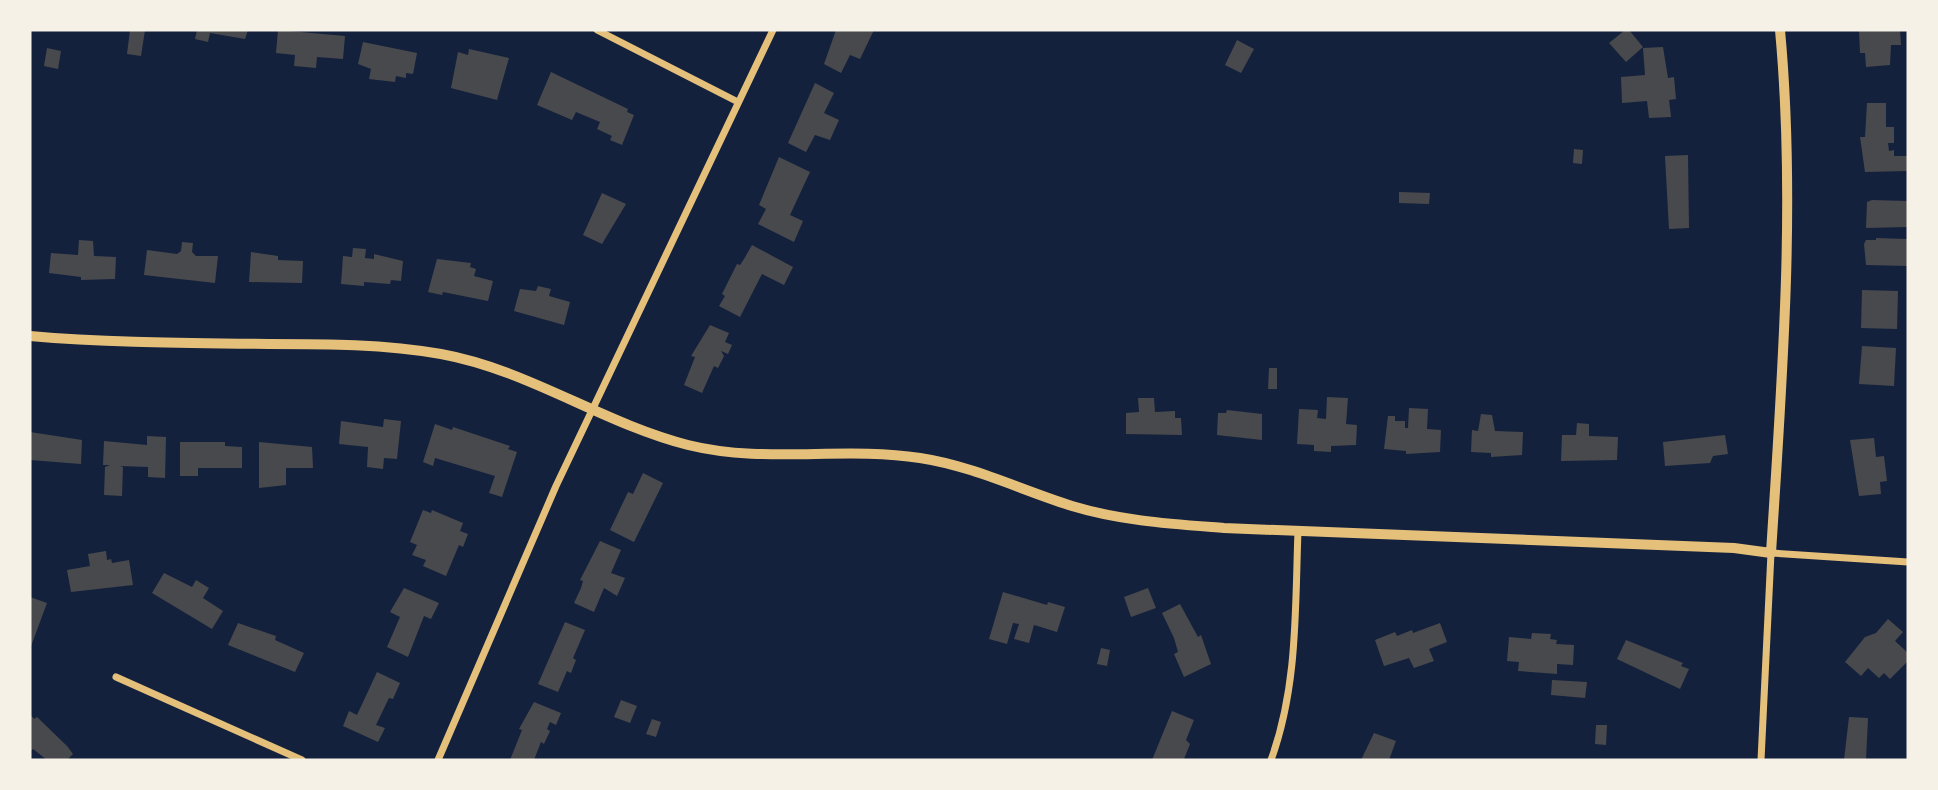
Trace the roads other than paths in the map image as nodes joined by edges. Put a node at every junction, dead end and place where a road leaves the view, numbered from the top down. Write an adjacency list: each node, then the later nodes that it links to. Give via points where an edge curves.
1 (597, 30): 4 (street)
2 (773, 30): 4 (street)
3 (1780, 30): 8 (street, via 1787,235)
4 (738, 102): 6 (street)
5 (30, 336): 6 (street, via 422,351 509,372)
6 (593, 408): 7 (street, via 656,435 703,448 749,454 911,457 958,466 1073,506 1123,518); 12 (street)
7 (1298, 531): 8 (street); 13 (street, via 1292,669)
8 (1771, 553): 9 (street); 14 (street)
9 (1908, 562)
10 (116, 677): 11 (street)
11 (302, 760)
12 (438, 760)
13 (1271, 760)
14 (1761, 760)

